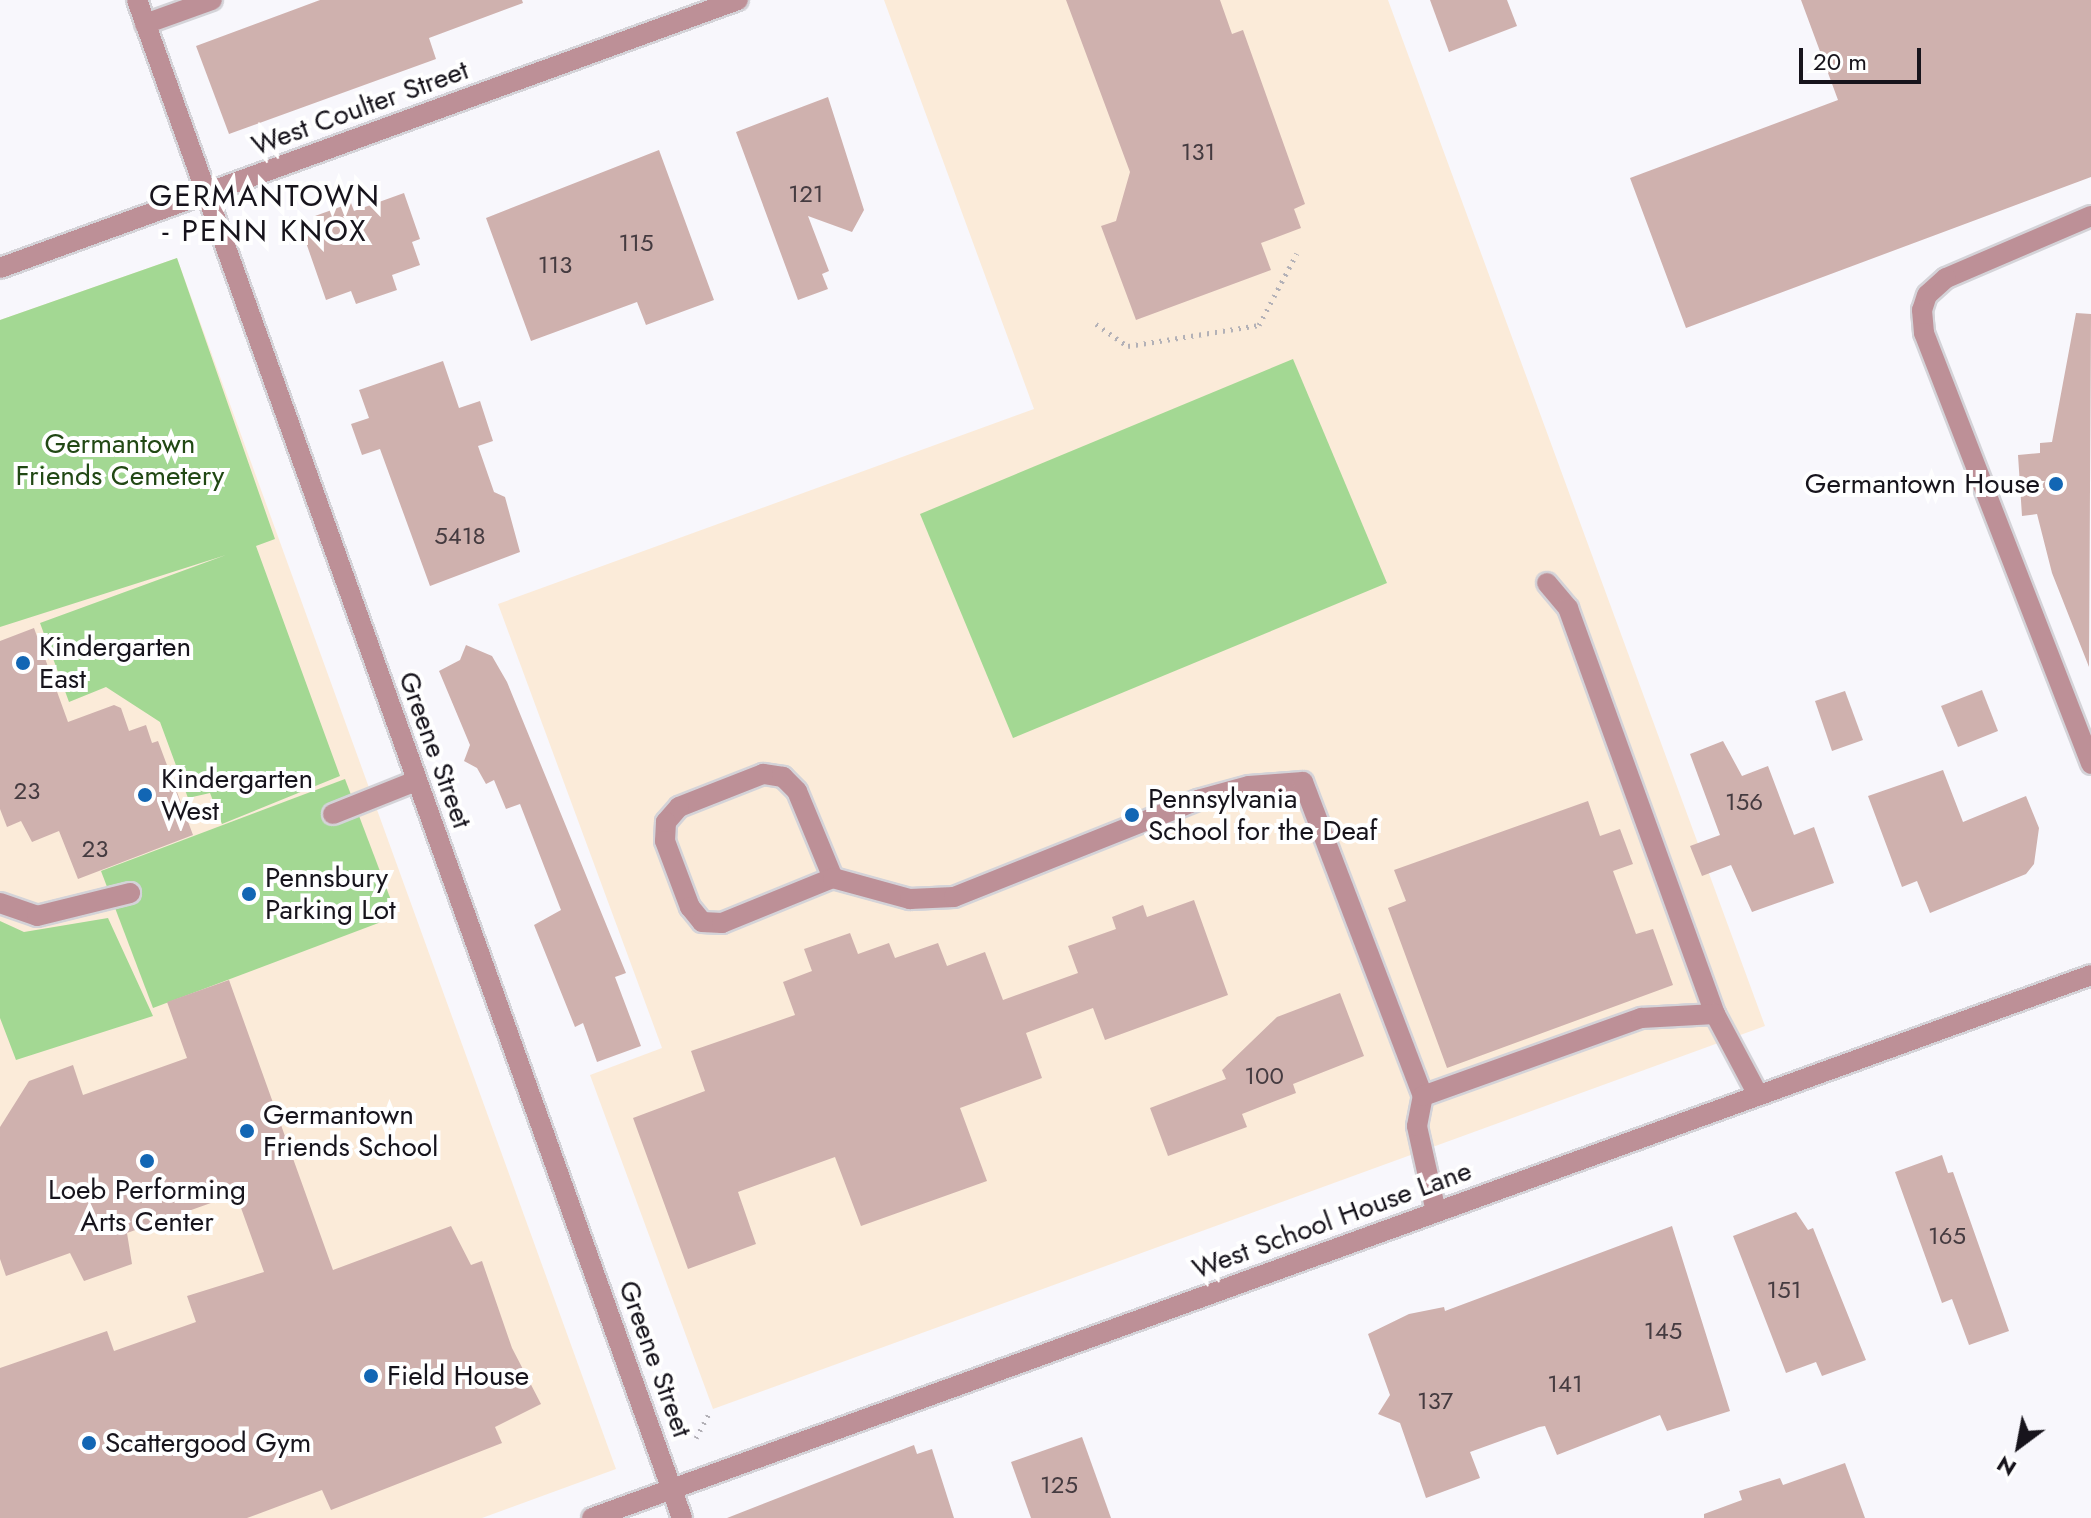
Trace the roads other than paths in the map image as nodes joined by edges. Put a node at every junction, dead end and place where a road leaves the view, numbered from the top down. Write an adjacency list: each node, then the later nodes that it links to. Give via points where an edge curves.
1 (137, 0): 4 (street, Greene Street)
2 (212, 0): 4 (street)
3 (738, 0): 5 (street, West Coulter Street)
4 (145, 24): 5 (street, Greene Street)
5 (205, 194): 7 (street, West Coulter Street); 10 (street, Greene Street)
6 (2091, 216): 9 (street, via 1953,274 1927,295 1922,310 1924,333)
7 (0, 268)
8 (1547, 583): 16 (street, via 1568,608)
9 (2091, 764)
10 (416, 781): 11 (street); 20 (street, Greene Street)
11 (333, 814)
12 (833, 878): 12 (street, via 797,791 783,777 763,774 679,807 666,822 665,841 690,907 702,922 722,923); 18 (street, via 910,899 954,897 1198,800 1249,786 1303,782)
13 (130, 893): 14 (street, via 37,916)
14 (0, 903)
15 (2091, 975): 17 (street, West School House Lane)
16 (1715, 1014): 17 (street); 18 (street, via 1641,1018)
17 (1758, 1095): 19 (street, West School House Lane)
18 (1423, 1096): 19 (street, via 1417,1126)
19 (1436, 1212): 20 (street, West School House Lane)
20 (673, 1491): 21 (street, West School House Lane); 22 (street, Greene Street)
21 (592, 1518)
22 (682, 1518)

